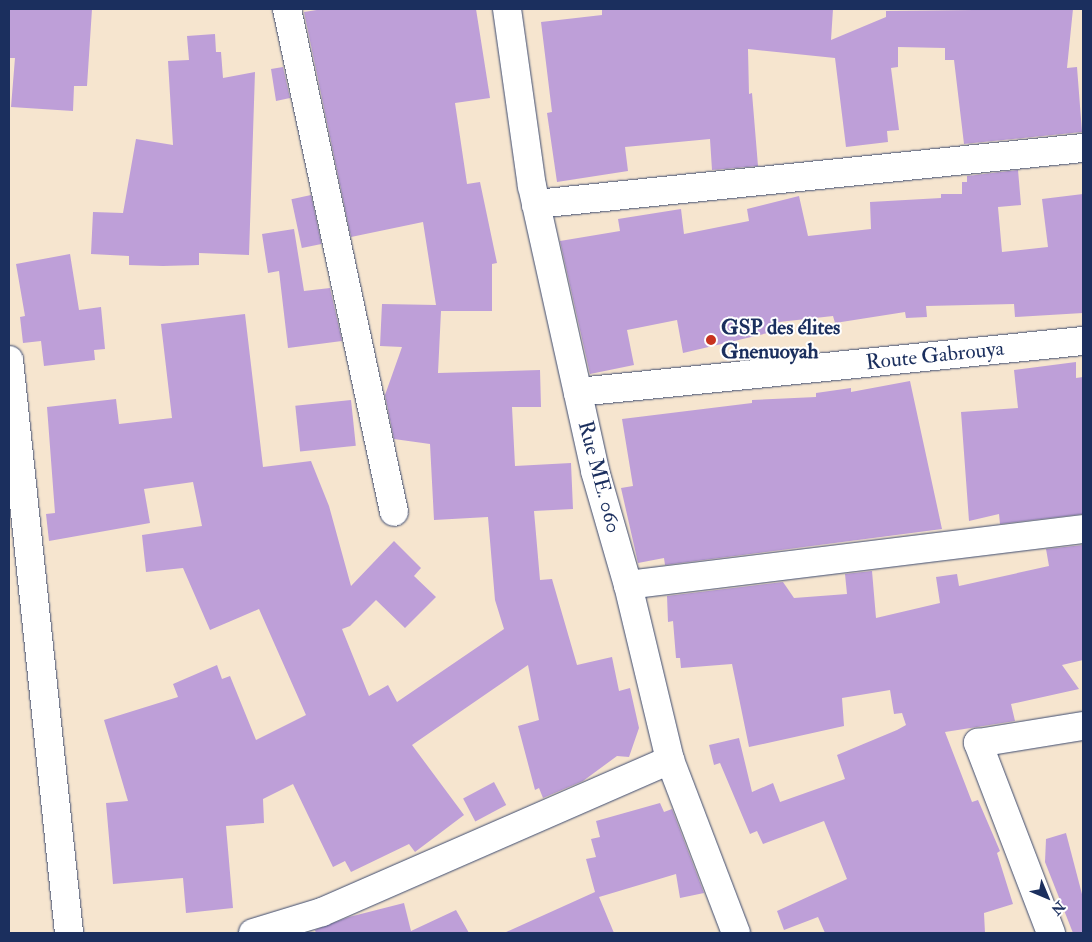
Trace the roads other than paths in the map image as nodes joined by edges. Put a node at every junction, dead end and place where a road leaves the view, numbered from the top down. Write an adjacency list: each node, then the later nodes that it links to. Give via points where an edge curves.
1 (287, 9): 8 (street)
2 (507, 9): 4 (street, Rue ME. 060)
3 (1083, 148): 4 (street)
4 (536, 204): 7 (street, Rue ME. 060)
5 (1083, 341): 7 (street, Route Gabrouya)
6 (10, 370): 13 (street)
7 (578, 392): 10 (street, Rue ME. 060, via 595,472)
8 (394, 512)
9 (1083, 529): 10 (street)
10 (628, 585): 12 (street, Rue ME. 060)
11 (1083, 726): 16 (street, via 978,743)
12 (670, 760): 14 (street, via 322,912); 15 (street, Rue ME. 060)
13 (69, 933)
14 (253, 933)
15 (736, 933)
16 (1051, 933)

